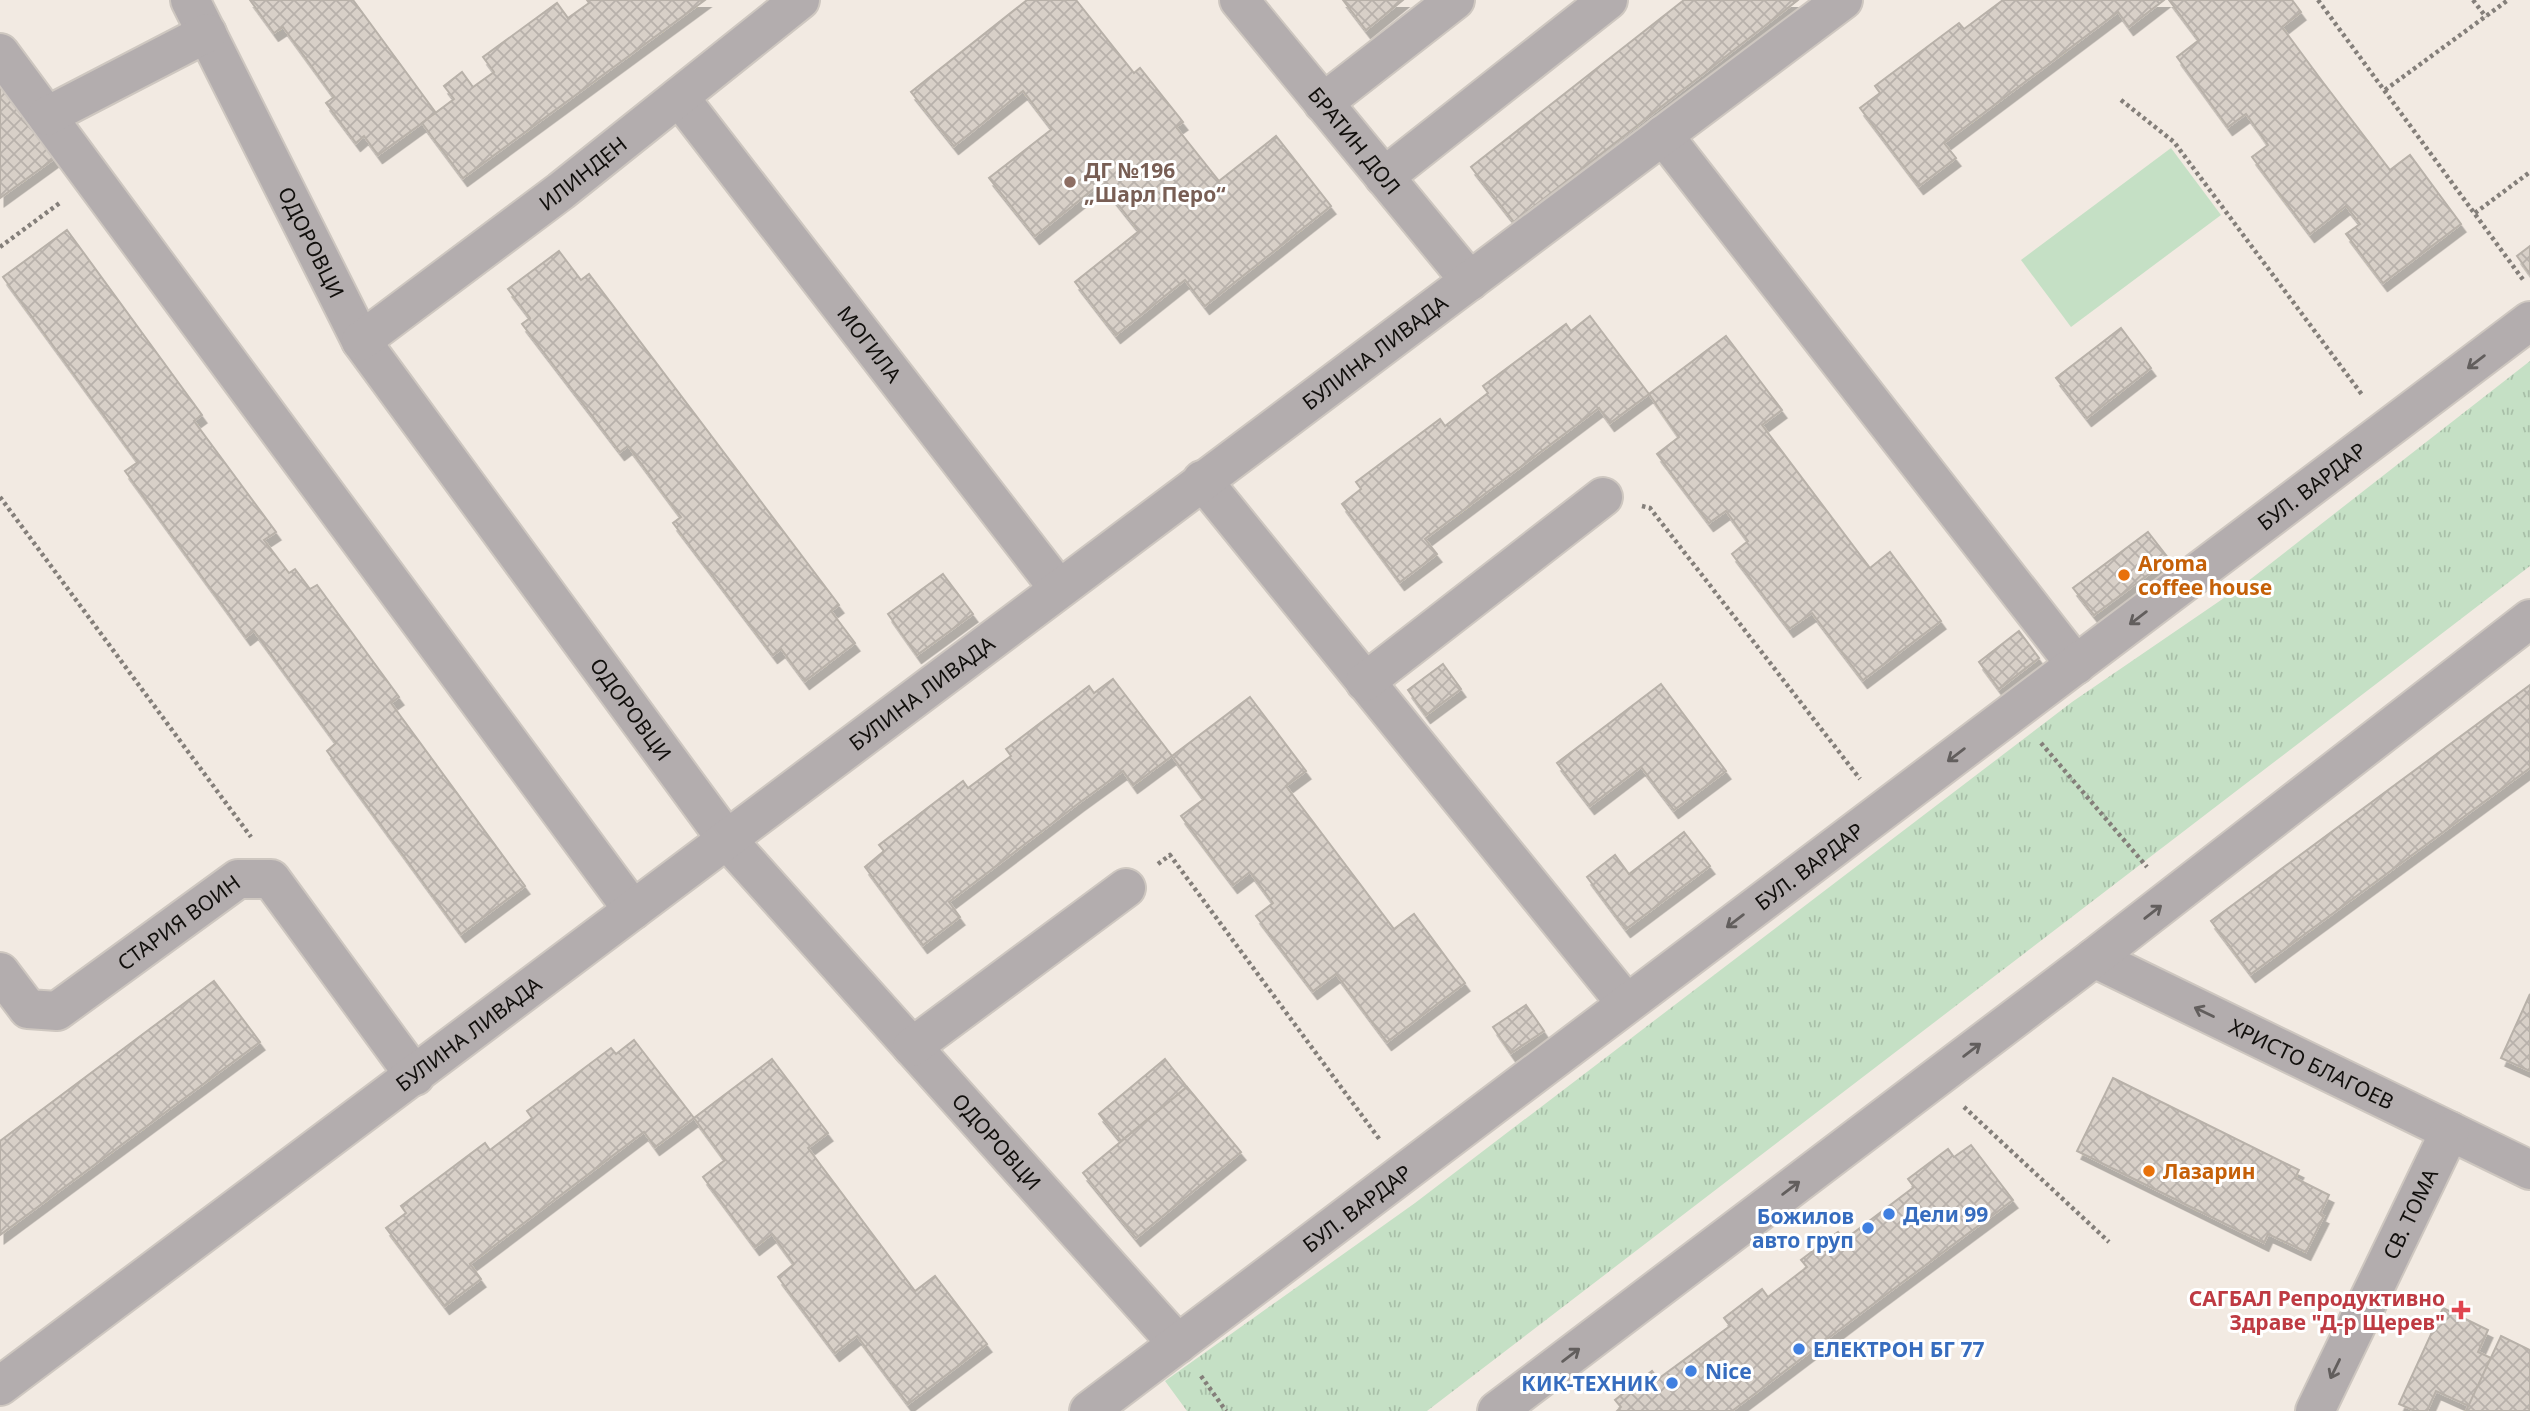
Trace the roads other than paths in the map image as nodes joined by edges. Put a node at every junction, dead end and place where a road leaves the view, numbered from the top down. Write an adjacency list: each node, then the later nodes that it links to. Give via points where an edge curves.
1 (800, 0): 8 (street, ИЛИНДЕН)
2 (1239, 0): 9 (street, БРАТИН ДОЛ)
3 (1455, 0): 9 (street)
4 (1608, 0): 12 (street)
5 (1843, 0): 11 (street, БУЛИНА ЛИВАДА)
6 (199, 17): 10 (street); 15 (street, ОДОРОВЦИ)
7 (0, 53): 10 (street)
8 (679, 97): 15 (street, ИЛИНДЕН); 18 (street, МОГИЛА)
9 (1323, 103): 12 (street, БРАТИН ДОЛ)
10 (47, 116): 24 (street)
11 (1663, 135): 13 (street, БУЛИНА ЛИВАДА); 20 (street)
12 (1384, 177): 13 (street, БРАТИН ДОЛ)
13 (1470, 281): 16 (street, БУЛИНА ЛИВАДА)
14 (2530, 321): 20 (street, БУЛ. ВАРДАР, one-way to 20)
15 (361, 341): 22 (street, ОДОРОВЦИ)
16 (1202, 480): 18 (street, БУЛИНА ЛИВАДА); 21 (street)
17 (1603, 497): 21 (street)
18 (1059, 589): 22 (street, БУЛИНА ЛИВАДА)
19 (2530, 620): 25 (street, one-way to 19)
20 (2076, 665): 27 (street, БУЛ. ВАРДАР, one-way to 27)
21 (1365, 682): 27 (street)
22 (727, 840): 24 (street, БУЛИНА ЛИВАДА); 28 (street, ОДОРОВЦИ)
23 (1126, 888): 28 (street)
24 (633, 910): 29 (street, БУЛИНА ЛИВАДА)
25 (2094, 958): 30 (street, ХРИСТО БЛАГОЕВ, one-way to 25); 35 (street, one-way to 25)
26 (0, 972): 29 (street, СТАРИЯ ВОИН, via 27,1009 57,1011 238,878 271,879)
27 (1626, 1003): 32 (street, БУЛ. ВАРДАР)
28 (912, 1048): 32 (street, ОДОРОВЦИ)
29 (415, 1076): 33 (street, БУЛИНА ЛИВАДА)
30 (2450, 1131): 31 (street, ХРИСТО БЛАГОЕВ); 36 (street, СВ. ТОМА, one-way to 36)
31 (2530, 1170)
32 (1178, 1344): 34 (street, БУЛ. ВАРДАР)
33 (0, 1386)
34 (1089, 1411)
35 (1497, 1411)
36 (2315, 1411)

